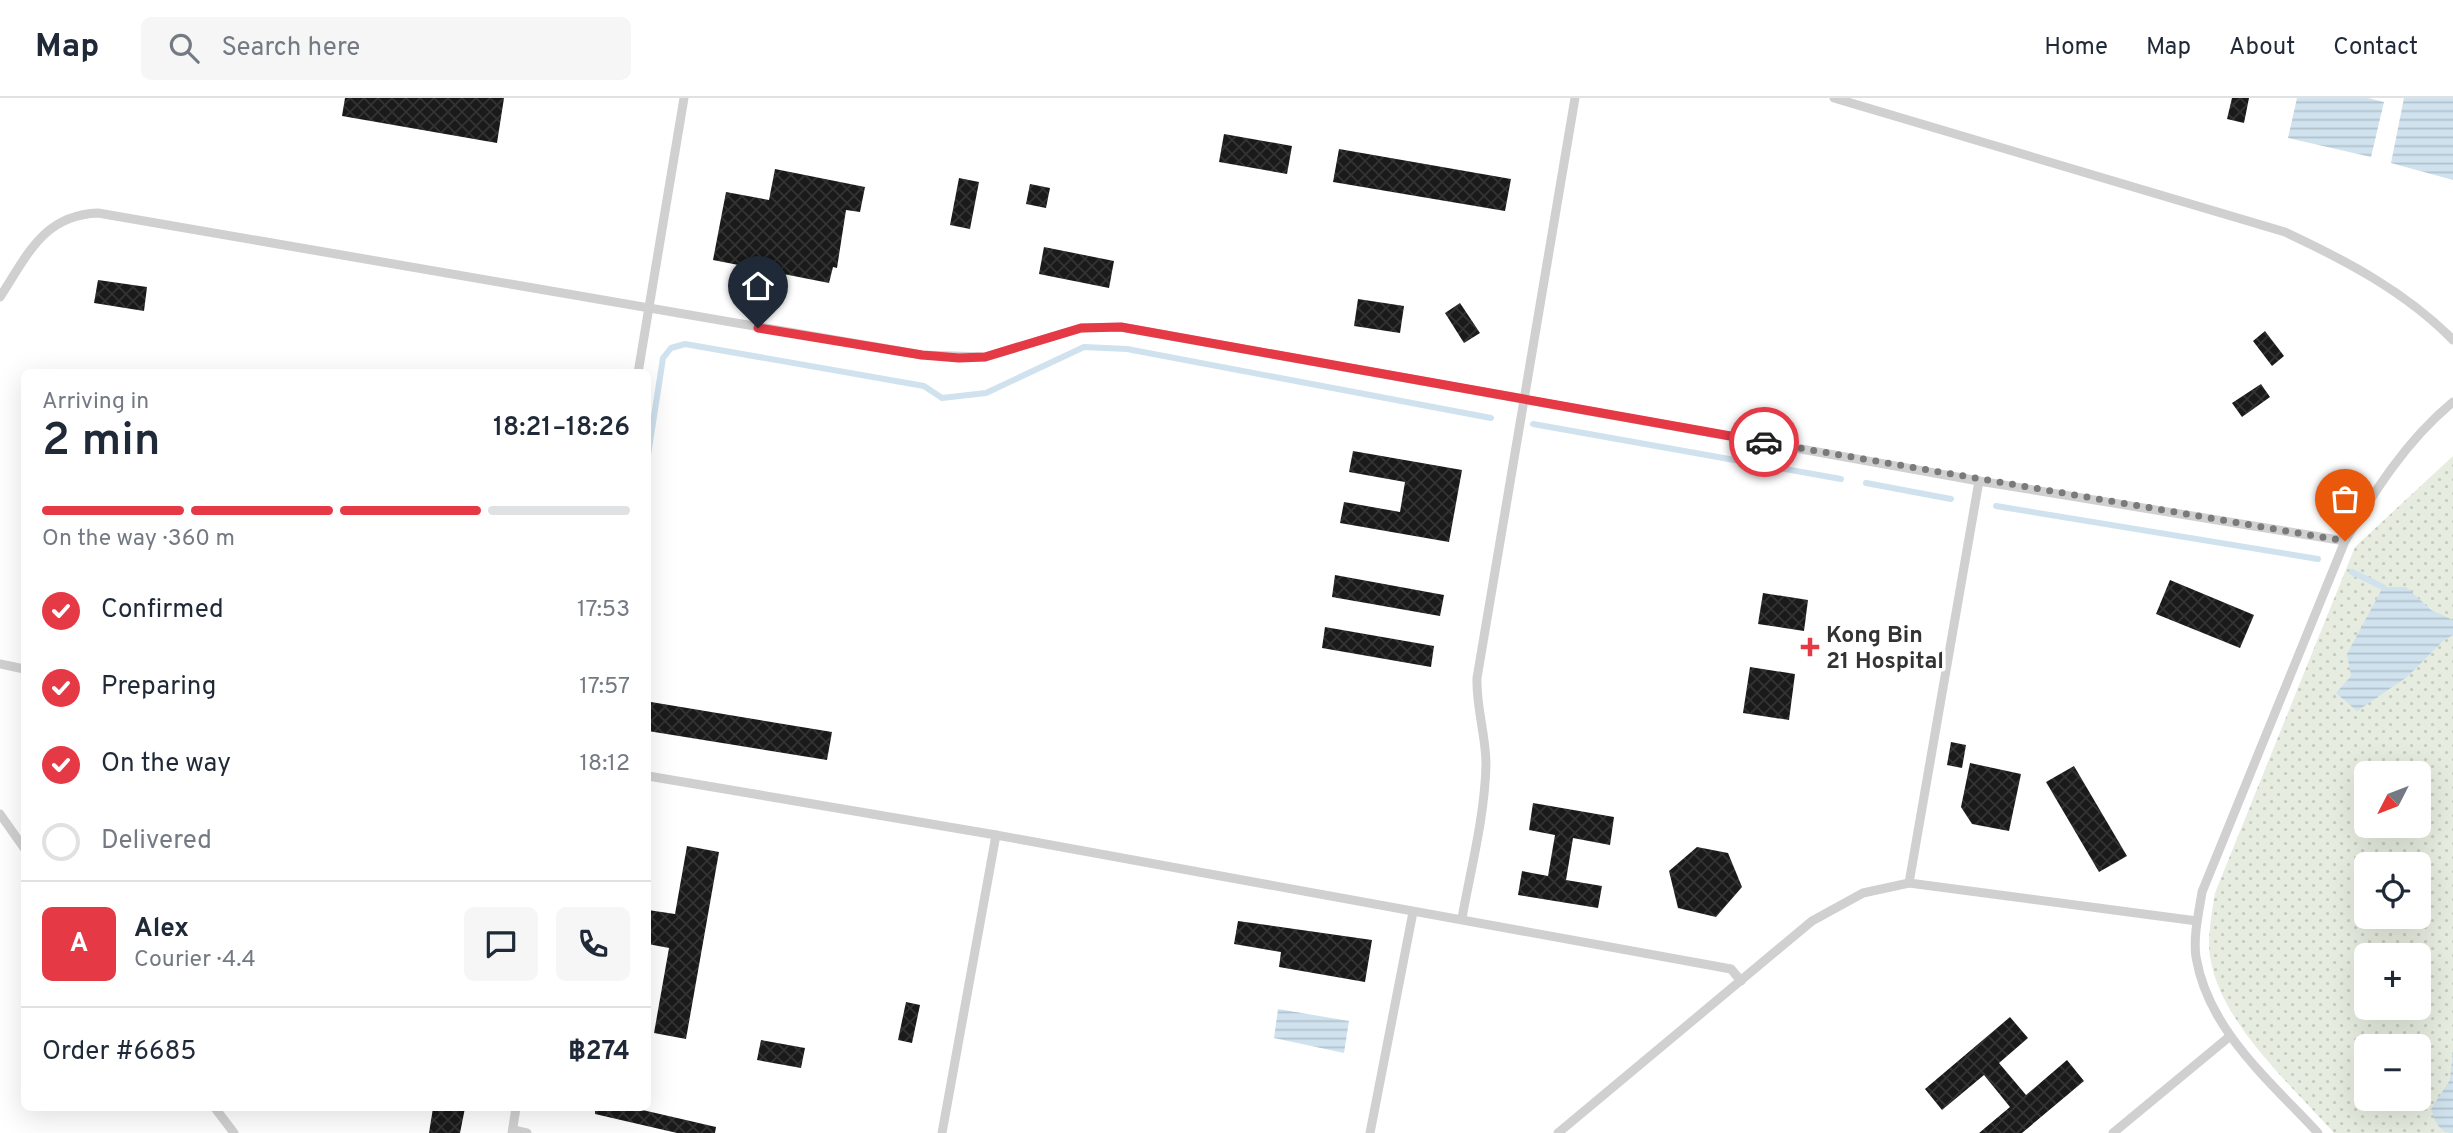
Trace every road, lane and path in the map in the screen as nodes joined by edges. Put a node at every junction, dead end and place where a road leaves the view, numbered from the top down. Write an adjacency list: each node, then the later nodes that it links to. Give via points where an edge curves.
1 (684, 98): 7 (lane)
2 (1575, 98): 10 (lane)
3 (1834, 98): 8 (lane, via 2285,232 2353,265 2435,322)
4 (0, 278): 5 (lane)
5 (6, 288): 6 (lane); 7 (lane, via 54,225 74,214 98,214)
6 (0, 298)
7 (649, 310): 9 (lane); 10 (lane, via 959,358 985,357 1081,328 1121,327)
8 (2453, 340)
9 (639, 369)
10 (1524, 398): 12 (lane); 22 (lane, via 1477,678 1476,703 1486,761 1484,796)
11 (2453, 402): 13 (lane, via 2413,440)
12 (1979, 481): 13 (lane); 20 (lane)
13 (2345, 541): 23 (lane, via 2202,892)
14 (0, 664): 15 (lane)
15 (21, 668)
16 (651, 777): 18 (lane)
17 (0, 814): 19 (lane)
18 (996, 835): 21 (lane); 32 (lane)
19 (21, 844)
20 (1909, 883): 23 (lane); 24 (lane, via 1863,893 1812,921)
21 (1413, 912): 22 (lane); 33 (lane)
22 (1462, 918): 24 (lane, via 1731,969)
23 (2197, 921): 25 (lane, via 2196,955 2207,996)
24 (1741, 981): 34 (lane)
25 (2229, 1037): 29 (lane); 35 (lane)
26 (217, 1111): 30 (lane)
27 (516, 1111): 28 (lane)
28 (512, 1132): 31 (lane)
29 (2117, 1132)
30 (234, 1133)
31 (527, 1133)
32 (942, 1133)
33 (1370, 1133)
34 (1558, 1133)
35 (2318, 1133)

